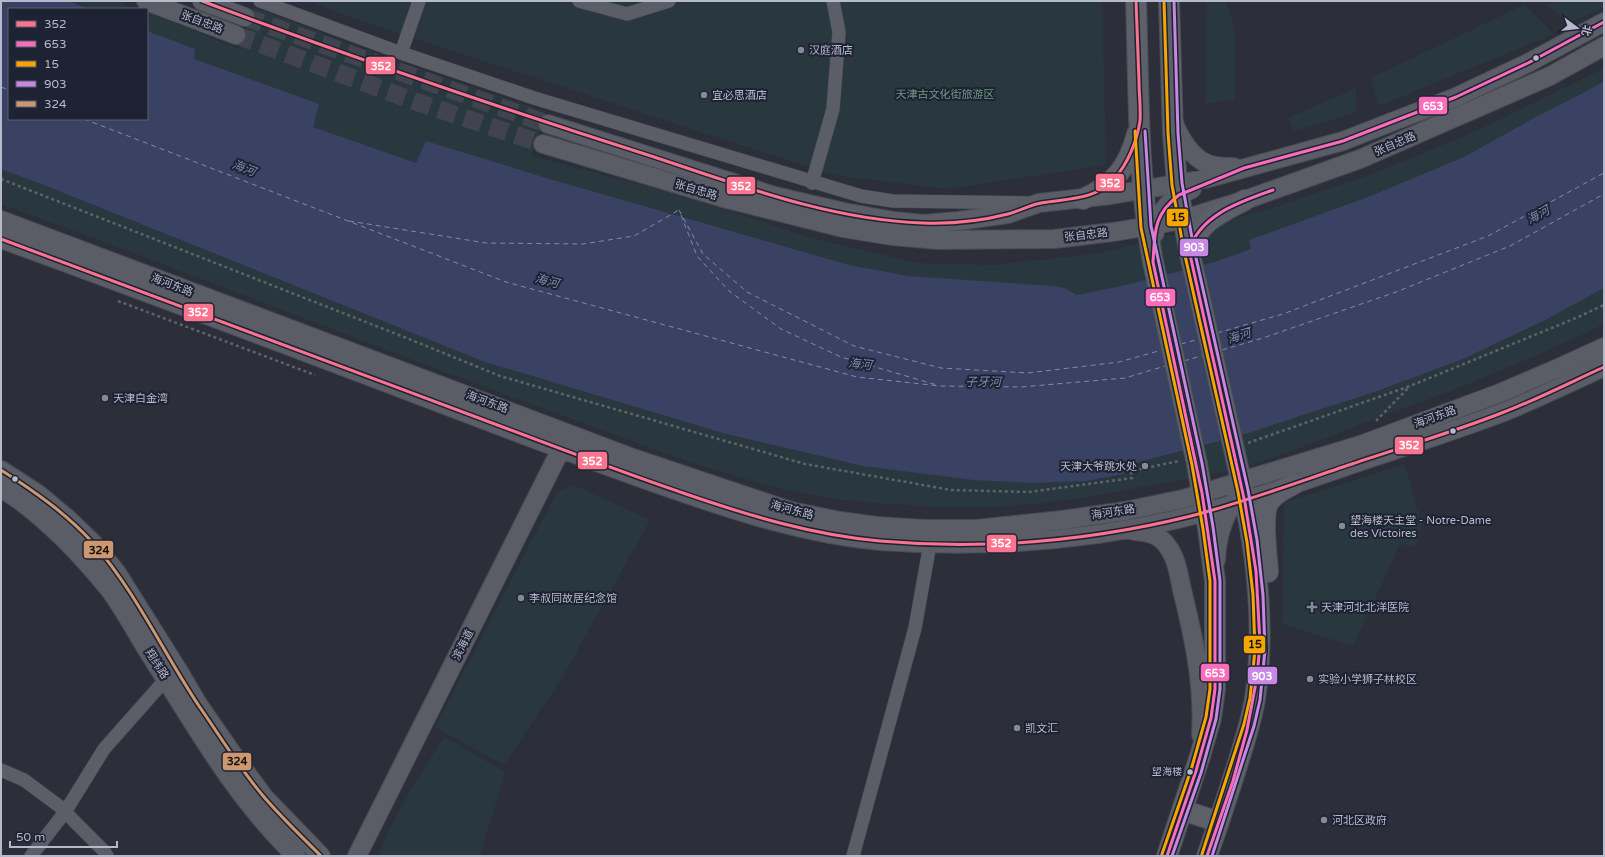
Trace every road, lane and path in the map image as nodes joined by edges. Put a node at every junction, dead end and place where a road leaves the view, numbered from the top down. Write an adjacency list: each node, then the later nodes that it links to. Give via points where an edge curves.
1 (146, 1): 12 (street, 张自忠路)
2 (202, 1): 10 (street, 张自忠路)
3 (260, 1): 14 (street)
4 (419, 1): 14 (street)
5 (579, 1): 6 (street, via 627,14)
6 (669, 1)
7 (833, 1): 21 (street, via 838,32 833,109)
8 (1136, 1): 16 (main road)
9 (1169, 1): 15 (main road)
10 (245, 17)
11 (1604, 22): 19 (street, 张自忠路, via 1528,63 1456,97 1343,141)
12 (236, 35)
13 (1604, 46): 25 (street, 张自忠路, via 1550,76 1360,159)
14 (401, 53): 21 (street, via 534,98)
15 (1172, 119): 19 (street, via 1180,138 1197,157 1208,164); 23 (main road)
16 (1140, 120): 22 (main road); 24 (main road, via 1132,149 1118,175 1108,185)
17 (548, 124): 26 (street, 张自忠路, via 775,196 894,221 923,224 982,218 1008,214)
18 (543, 144): 29 (street, 张自忠路, via 723,198 843,228 892,236 938,240 1040,239)
19 (1244, 168): 23 (street)
20 (1, 179): 42 (path, via 500,376 805,464 951,490 1029,492 1132,478 1131,471)
21 (812, 183): 26 (street, via 861,196 893,201 992,201)
22 (1143, 190): 23 (street, 张自忠路); 24 (street, 张自忠路); 29 (main road)
23 (1178, 190): 27 (main road); 29 (street)
24 (1083, 199): 26 (street, 张自忠路)
25 (1245, 200): 27 (street, 张自忠路); 31 (main road, via 1204,225)
26 (1039, 204)
27 (1184, 219): 29 (street, 张自忠路); 31 (main road)
28 (1, 220): 39 (street, 海河东路)
29 (1151, 226): 42 (main road, bridge, via 1153,262)
30 (1, 239): 40 (street, 海河东路)
31 (1189, 250): 41 (main road, bridge)
32 (113, 299): 36 (path)
33 (1604, 305): 37 (path)
34 (1604, 347): 46 (street, 海河东路, via 1500,393 1363,444 1274,470)
35 (1604, 367): 44 (street, 海河东路, via 1505,411)
36 (315, 375)
37 (1410, 386): 38 (path); 41 (path, via 1260,440)
38 (1377, 421)
39 (569, 433): 40 (street, 滨海道); 47 (street, 海河东路, via 633,458 791,511 877,526 924,529 983,528)
40 (560, 449): 49 (street, 海河东路, via 723,507 788,525 837,535); 62 (street, 滨海道)
41 (1240, 451): 46 (main road)
42 (1189, 462): 47 (main road)
43 (1, 470): 52 (street, 翔纬路, via 38,494 93,543 117,573)
44 (1294, 484): 46 (street, 海河东路); 51 (main road, via 1277,494 1267,504 1265,519 1270,608 1268,630)
45 (1, 488): 52 (street, 翔纬路, via 55,529 100,578)
46 (1240, 494): 47 (street, 海河东路); 47 (street, 海河东路); 50 (street, via 1220,533 1216,550); 51 (main road, via 1252,541 1258,595)
47 (1204, 502): 48 (street, 海河东路, via 1174,520); 50 (main road)
48 (1119, 531): 49 (street, 海河东路, via 976,544); 53 (street, via 1145,532 1158,536 1169,547 1176,564 1196,654 1201,692)
49 (930, 544): 63 (street, via 915,628)
50 (1215, 581): 53 (main road, via 1215,689)
51 (1260, 650): 57 (main road, via 1249,725)
52 (172, 675): 56 (street, via 104,749); 60 (street, 翔纬路, via 219,763 249,804); 61 (street, 翔纬路, via 198,704 264,797)
53 (1200, 756): 55 (main road)
54 (1, 770): 56 (street, via 24,780)
55 (1182, 810): 57 (main road); 64 (main road)
56 (65, 812): 58 (street); 59 (street)
57 (1219, 822): 65 (main road)
58 (31, 856)
59 (107, 856)
60 (296, 856)
61 (321, 856)
62 (357, 856)
63 (853, 856)
64 (1167, 856)
65 (1207, 856)

